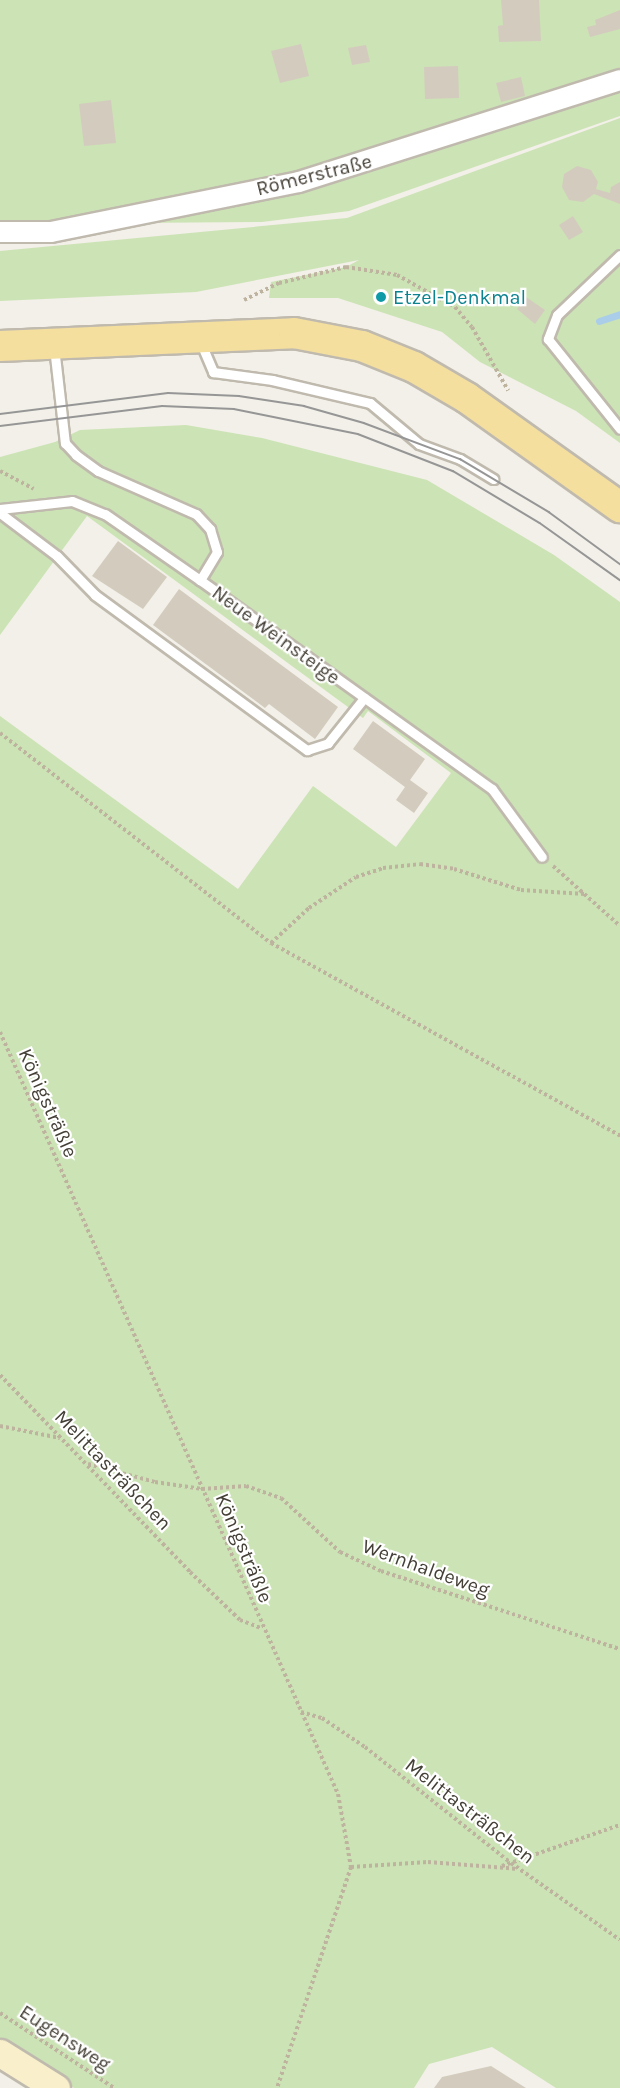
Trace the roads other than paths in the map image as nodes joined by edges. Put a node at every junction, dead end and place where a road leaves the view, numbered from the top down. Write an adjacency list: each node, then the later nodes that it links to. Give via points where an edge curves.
1 (620, 81): 2 (street, Römerstraße, via 299,182 51,232)
2 (0, 232)
3 (620, 255): 7 (lane, via 557,315 548,339)
4 (198, 336): 5 (main road); 8 (lane, via 213,372 272,380 370,403 419,444 460,459); 9 (main road, via 294,333 362,346 414,367 467,398)
5 (53, 343): 6 (main road); 11 (lane, Neue Weinsteige, via 65,443 98,471 196,514 210,529 217,552)
6 (0, 346)
7 (620, 429)
8 (493, 479)
9 (620, 507)
10 (0, 511): 11 (lane, via 72,501 105,514); 12 (lane, via 57,556 95,595 307,750 328,744)
11 (200, 580): 12 (lane, Neue Weinsteige)
12 (364, 698): 13 (lane, Neue Weinsteige, via 492,789)
13 (542, 857)
14 (0, 2053): 15 (main road)
15 (53, 2087)

